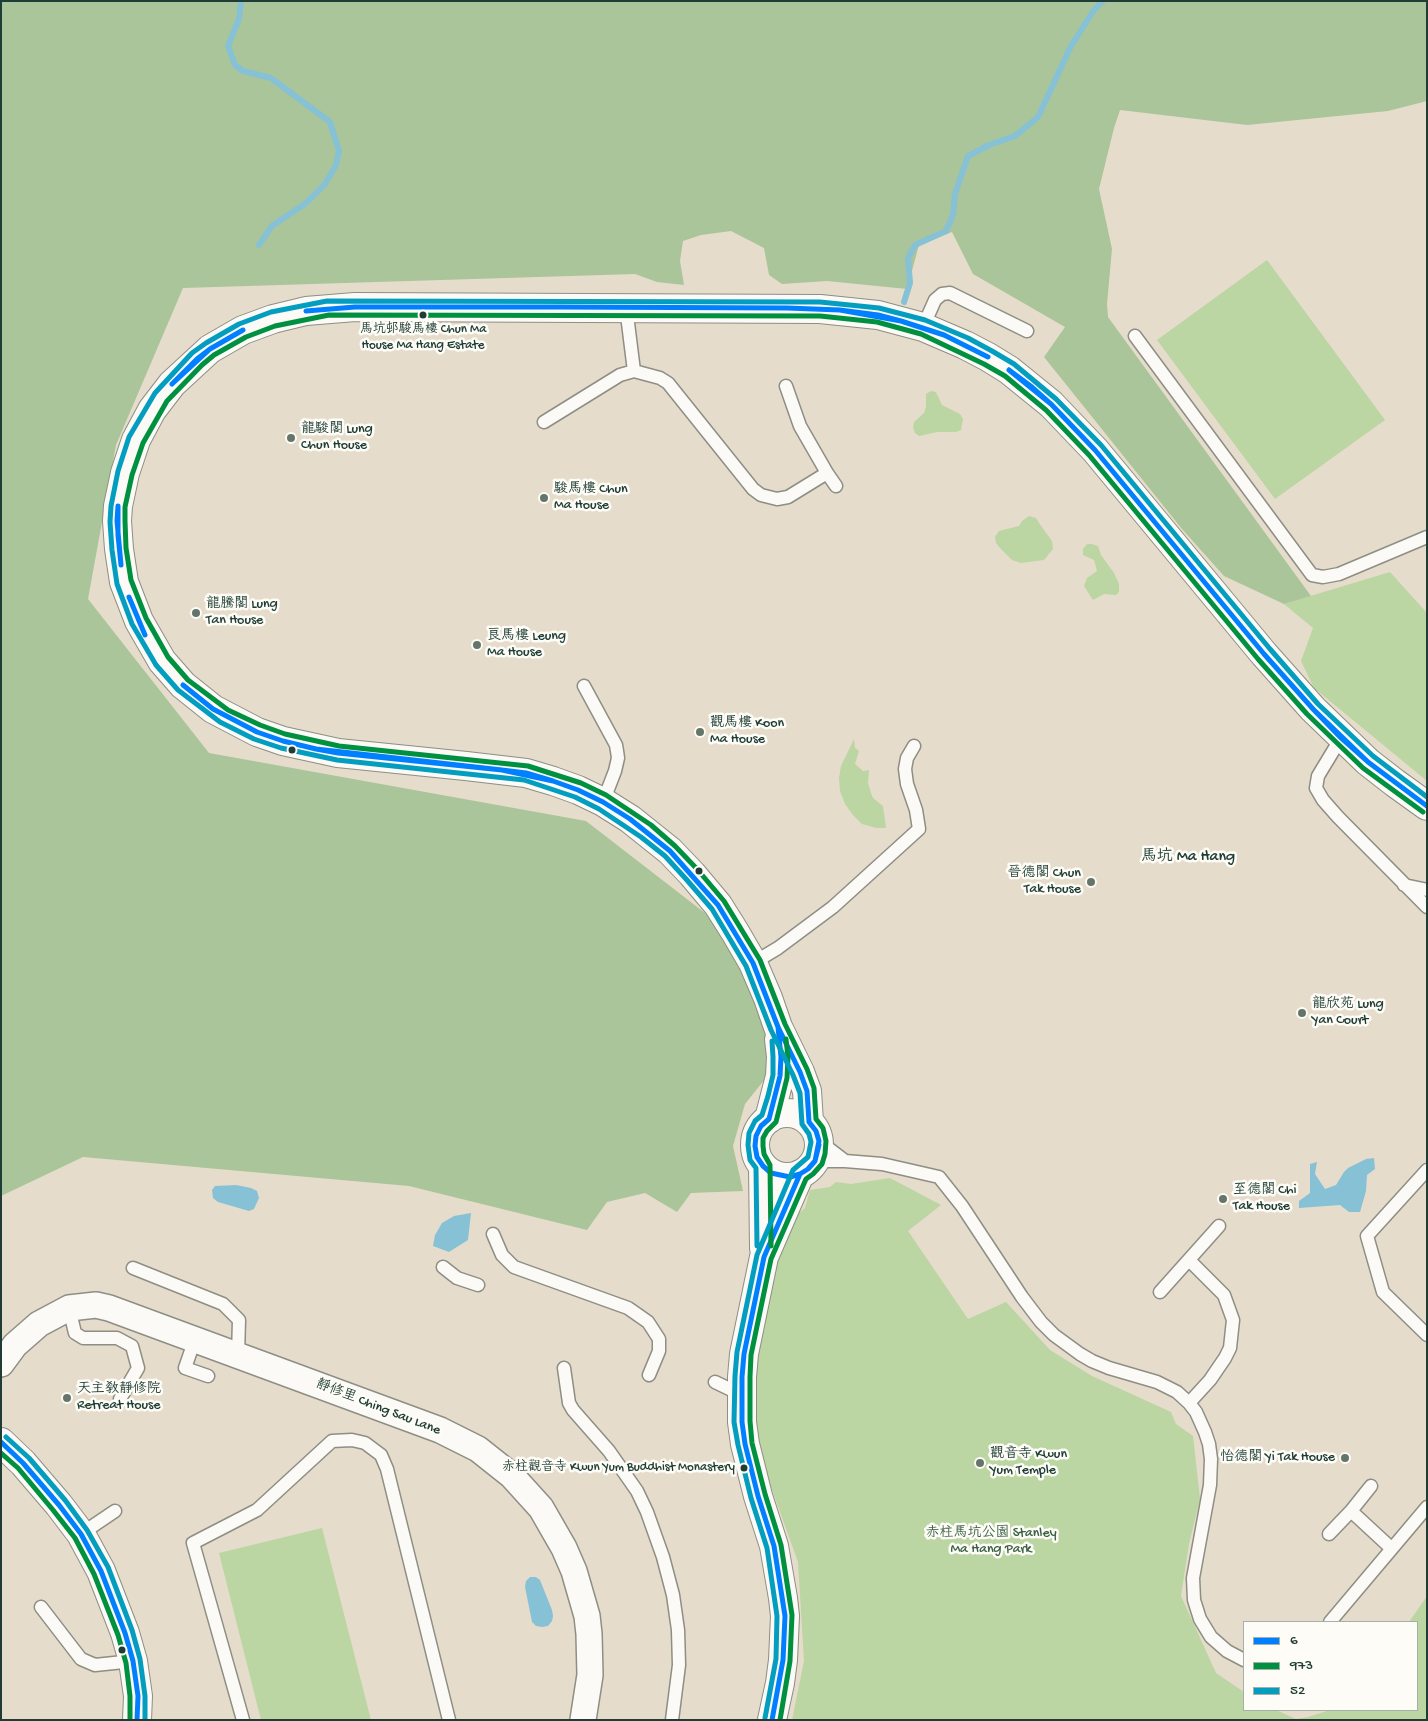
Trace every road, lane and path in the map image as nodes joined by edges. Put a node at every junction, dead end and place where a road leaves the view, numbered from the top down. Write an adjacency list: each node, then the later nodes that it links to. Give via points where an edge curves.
1 (626, 307): 2 (street, via 820,308 878,316); 5 (lane); 14 (street, via 328,308 280,317 243,330 197,359 152,410 129,459 117,521 124,582 145,635 184,685 224,716 282,741 316,750 526,774 578,790)
2 (923, 328): 3 (lane, via 935,300 950,293); 13 (street, via 988,357 1051,404 1095,450 1289,683)
3 (1026, 331)
4 (1135, 336): 10 (lane, via 1312,574 1323,577 1339,574)
5 (634, 371): 7 (lane, via 620,375); 8 (lane, via 668,383 761,495 777,499 788,497)
6 (786, 386): 8 (lane, via 800,426)
7 (544, 422)
8 (827, 473): 9 (lane)
9 (836, 486)
10 (1427, 537)
11 (584, 686): 14 (lane, via 617,750 615,770)
12 (914, 746): 19 (lane, via 905,769 919,829 833,907)
13 (1335, 747): 15 (street); 16 (lane, via 1318,776 1316,788 1338,817)
14 (603, 802): 19 (street, via 646,831 692,874 718,905)
15 (1427, 806)
16 (1404, 886): 17 (lane); 18 (lane)
17 (1427, 890)
18 (1427, 907)
19 (753, 963): 20 (street)
20 (778, 1027): 21 (street, via 780,1076); 22 (street, via 807,1091)
21 (769, 1119): 22 (street, via 779,1114 800,1116); 24 (street, via 756,1136 757,1157)
22 (811, 1150): 23 (lane); 23 (lane); 24 (street, via 790,1177 771,1173); 28 (street)
23 (845, 1161): 45 (lane, via 882,1164 939,1177 1022,1297 1054,1335 1092,1361 1157,1382 1177,1392)
24 (763, 1166): 28 (street)
25 (1427, 1170): 35 (lane, via 1367,1236 1383,1292)
26 (1219, 1226): 29 (lane)
27 (494, 1234): 40 (lane, via 502,1255 514,1268 628,1308 648,1322 659,1339 659,1351)
28 (764, 1257): 43 (street, via 744,1354)
29 (1189, 1260): 33 (lane); 45 (lane, via 1224,1295 1232,1320 1230,1348 1225,1358)
30 (443, 1267): 32 (lane, via 457,1278)
31 (133, 1268): 37 (lane, via 223,1304 239,1320)
32 (478, 1285)
33 (1160, 1292)
34 (69, 1308): 36 (street, 靜修里 Ching Sau Lane, via 96,1305 109,1308); 38 (street, 靜修里 Ching Sau Lane, via 28,1332); 44 (lane, via 75,1333 83,1338 116,1338 132,1346 138,1368)
35 (1427, 1335)
36 (195, 1339): 37 (street, 靜修里 Ching Sau Lane); 41 (lane, via 185,1368)
37 (238, 1355): 61 (street, 靜修里 Ching Sau Lane, via 460,1439 494,1460 528,1492 564,1548 587,1616 590,1675)
38 (1, 1364)
39 (564, 1368): 62 (lane, via 569,1403 633,1485 647,1512 663,1557 678,1630 679,1665)
40 (649, 1374)
41 (208, 1376)
42 (715, 1382): 43 (lane)
43 (742, 1395): 63 (street, via 745,1444 774,1546 783,1598 783,1660)
44 (120, 1399)
45 (1189, 1404): 56 (lane, via 1205,1432 1211,1459 1210,1485 1193,1578 1194,1600 1210,1636)
46 (1, 1442): 51 (street, via 24,1463)
47 (1371, 1486): 50 (lane)
48 (1427, 1507): 53 (lane)
49 (115, 1511): 51 (lane)
50 (1351, 1511): 52 (lane); 53 (lane)
51 (80, 1534): 57 (street, via 101,1571)
52 (1329, 1534)
53 (1391, 1548): 55 (lane)
54 (41, 1607): 57 (lane, via 81,1659 95,1665)
55 (1331, 1621)
56 (1243, 1659)
57 (133, 1661): 58 (street, via 138,1696)
58 (137, 1720)
59 (243, 1720): 60 (lane, via 193,1544 257,1510 332,1441 352,1440 365,1443 381,1455 387,1469)
60 (449, 1720)
61 (583, 1720)
62 (672, 1720)
63 (772, 1720)

